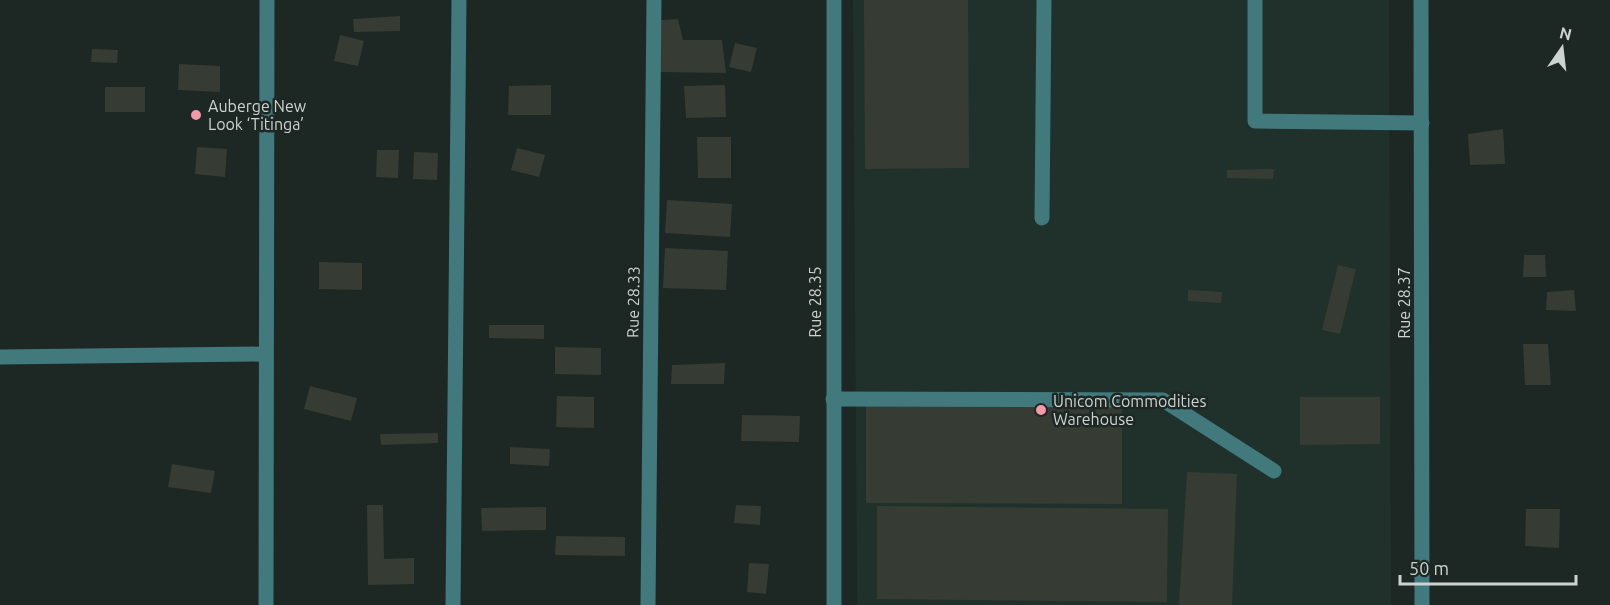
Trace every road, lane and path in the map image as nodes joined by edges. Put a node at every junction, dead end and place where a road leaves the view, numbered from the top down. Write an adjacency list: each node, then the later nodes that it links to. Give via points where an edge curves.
1 (267, 0): 10 (street)
2 (459, 0): 15 (street)
3 (654, 0): 16 (street, Rue 28.33)
4 (834, 0): 12 (street, Rue 28.35)
5 (1044, 0): 9 (street)
6 (1255, 0): 8 (street, via 1255,121)
7 (1421, 0): 8 (street, Rue 28.37)
8 (1422, 123): 18 (street, Rue 28.37)
9 (1042, 218)
10 (266, 354): 11 (street); 14 (street)
11 (0, 357)
12 (833, 399): 13 (street, via 1163,400); 17 (street, Rue 28.35)
13 (1275, 471)
14 (266, 605)
15 (453, 605)
16 (648, 605)
17 (834, 605)
18 (1422, 605)

